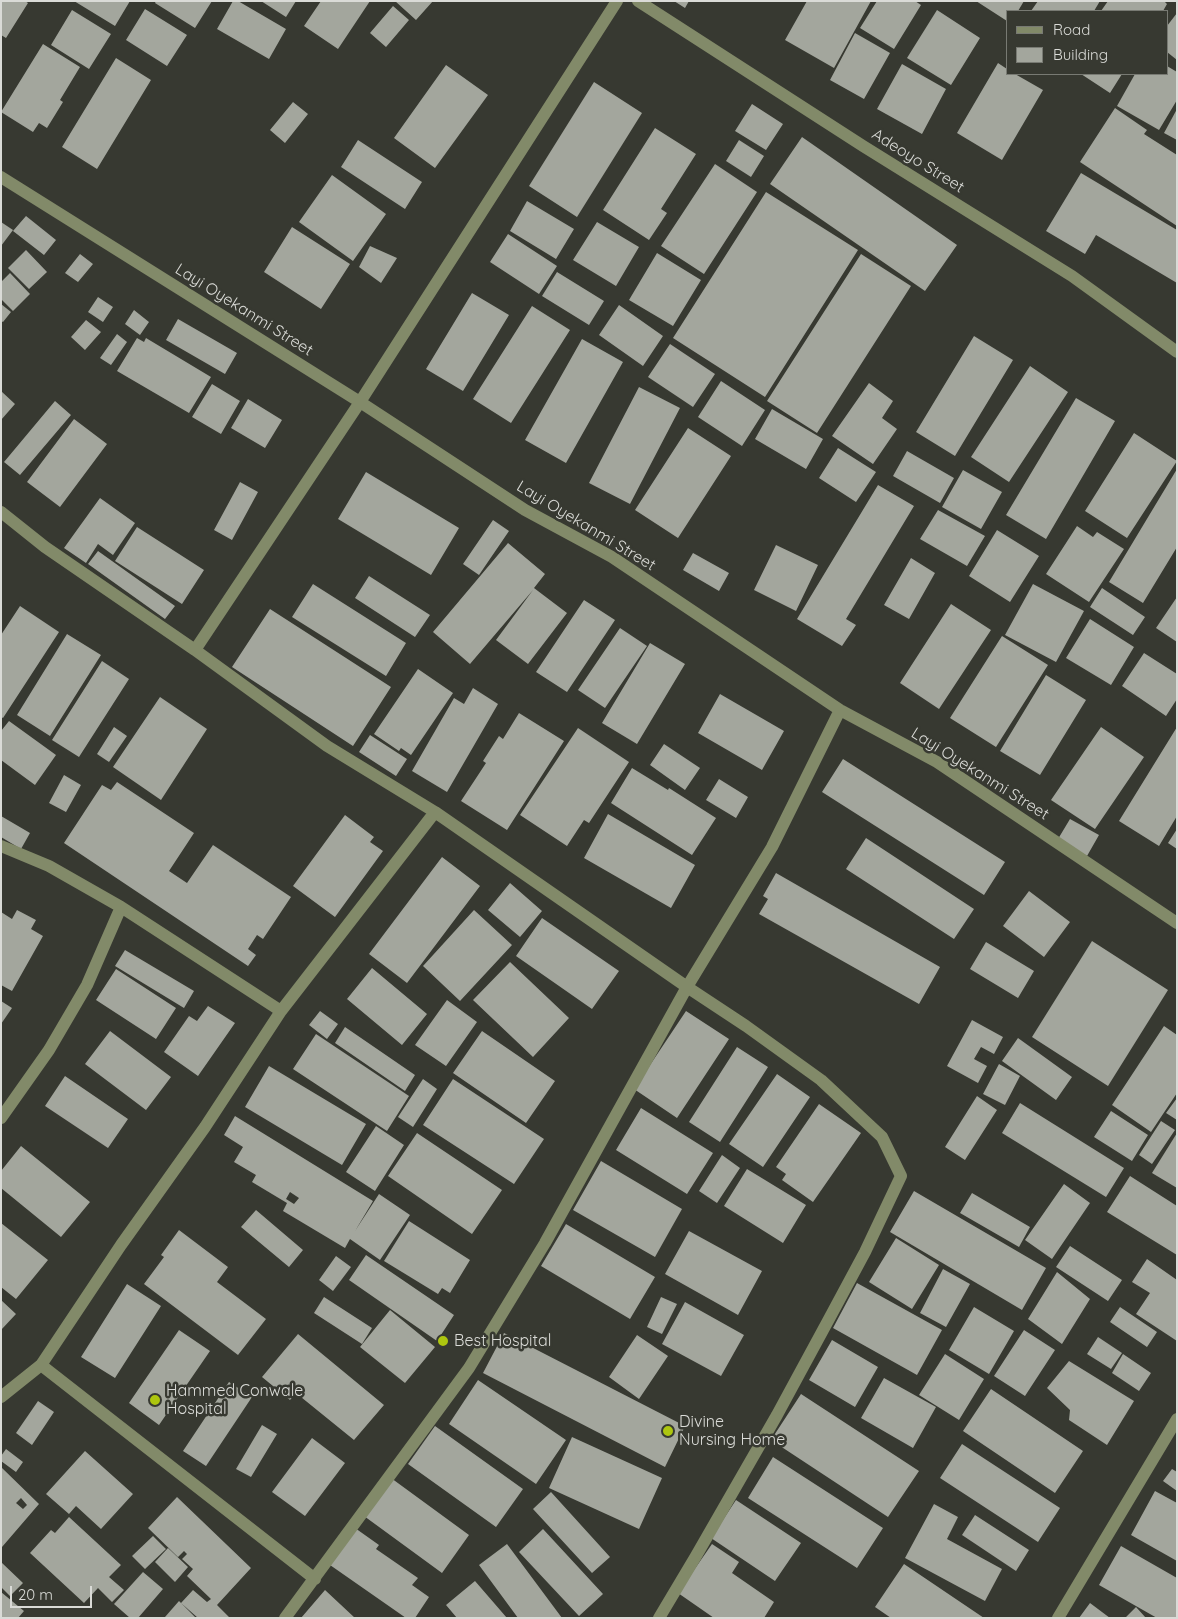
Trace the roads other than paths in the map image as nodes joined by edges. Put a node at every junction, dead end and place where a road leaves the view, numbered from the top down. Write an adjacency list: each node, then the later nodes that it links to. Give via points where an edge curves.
1 (617, 1): 5 (street)
2 (638, 1): 4 (street, Adeoyo Street, via 1072,276)
3 (1, 177): 5 (street, Layi Oyekanmi Street)
4 (1177, 352)
5 (360, 402): 7 (street); 8 (street, Layi Oyekanmi Street, via 525,510 612,557)
6 (1, 512): 7 (street, via 45,547)
7 (195, 650): 9 (street, via 328,746)
8 (840, 710): 12 (street, Layi Oyekanmi Street, via 937,762); 13 (street, via 772,847)
9 (435, 812): 13 (street); 14 (street)
10 (1, 846): 11 (street, via 48,866)
11 (121, 907): 14 (street); 15 (street, via 87,985 48,1050)
12 (1177, 923)
13 (687, 988): 19 (street, via 545,1243 469,1368); 21 (street, via 821,1080 882,1137 901,1176 865,1252 777,1415)
14 (282, 1011): 16 (street)
15 (1, 1118)
16 (41, 1365): 17 (street); 19 (street)
17 (1, 1397)
18 (1177, 1419): 22 (street)
19 (315, 1579): 20 (street)
20 (285, 1618)
21 (659, 1618)
22 (1058, 1618)

